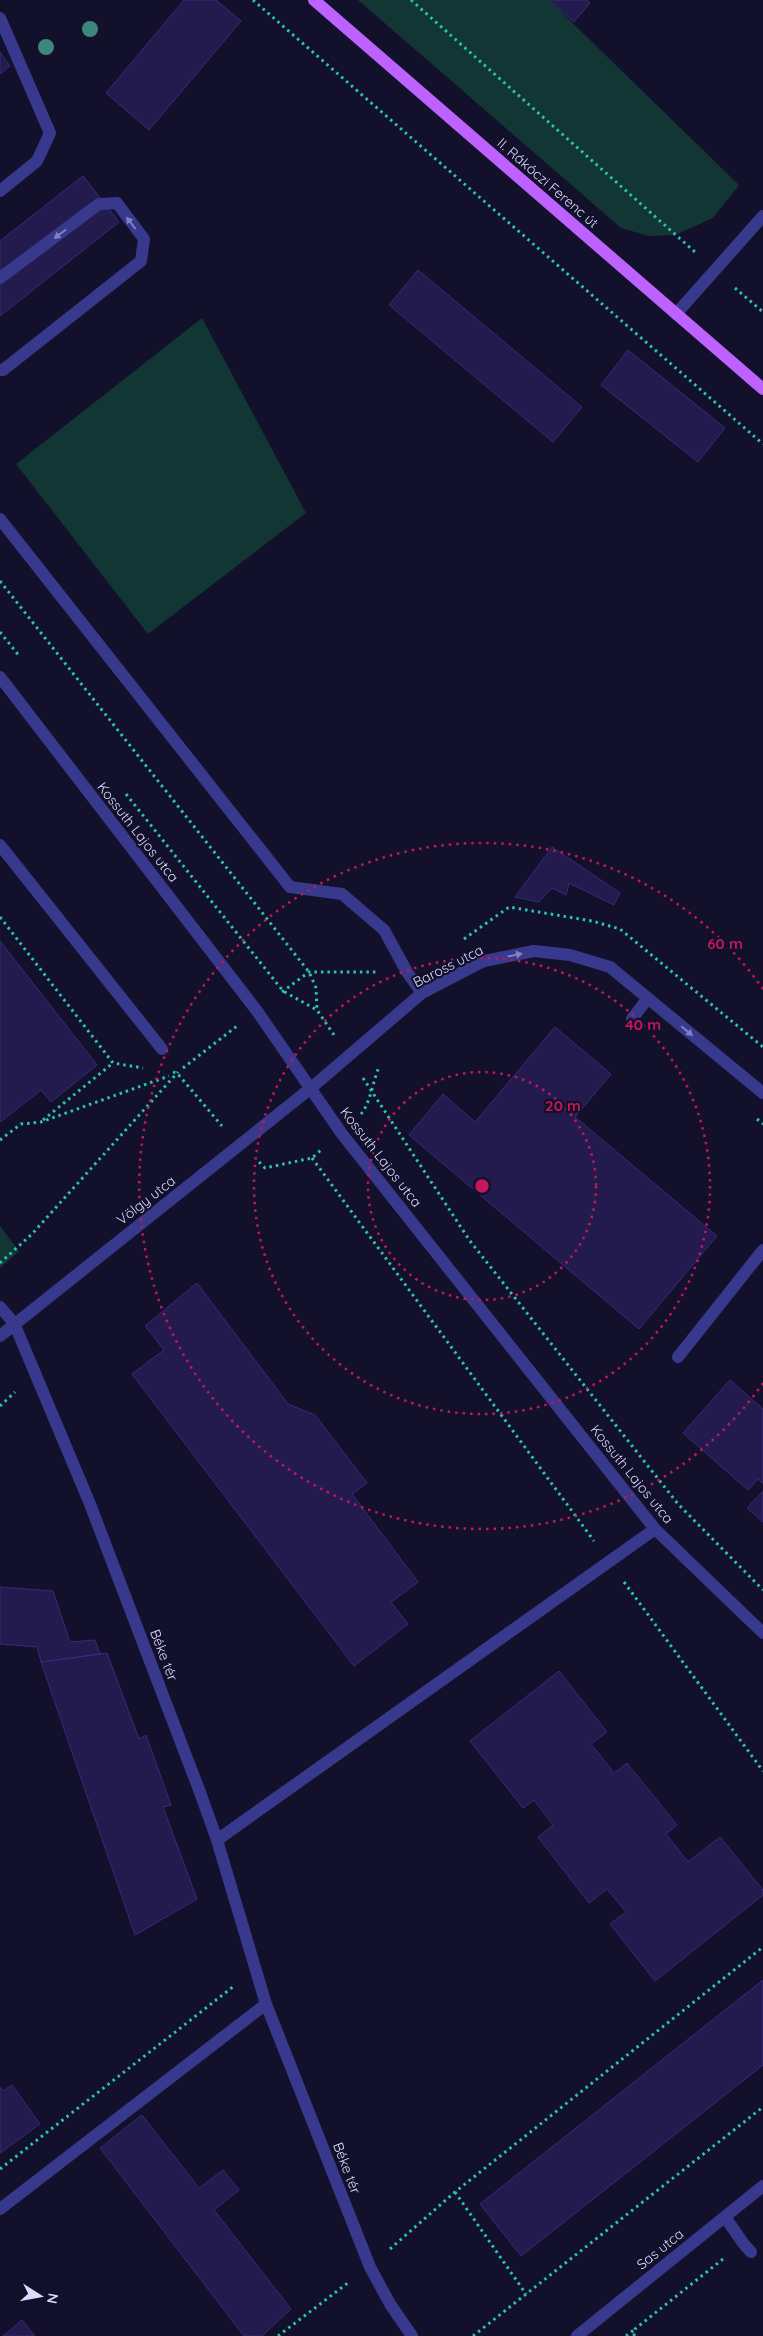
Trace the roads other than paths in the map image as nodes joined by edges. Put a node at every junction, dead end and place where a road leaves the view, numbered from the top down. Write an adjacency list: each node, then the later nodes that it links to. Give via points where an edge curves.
1 (314, 0): 6 (main road, II. Rákóczi Ferenc út)
2 (0, 18): 3 (street, via 50,133 37,161)
3 (0, 191)
4 (763, 216): 6 (street)
5 (0, 278): 7 (street, one-way to 5, via 141,261 144,239 117,203 99,204)
6 (676, 314): 8 (main road, II. Rákóczi Ferenc út)
7 (0, 370)
8 (763, 389)
9 (0, 519): 12 (street, via 290,887 342,894 384,930)
10 (0, 677): 16 (street, Kossuth Lajos utca, via 257,1011)
11 (0, 845): 15 (street)
12 (422, 993): 13 (street, Baross utca, one-way to 13, via 484,962 534,951 570,954 610,967); 16 (street, Baross utca)
13 (648, 998): 14 (street); 17 (street, Baross utca, one-way to 17)
14 (632, 1019)
15 (162, 1048)
16 (311, 1088): 20 (street, Völgy utca); 23 (street, Kossuth Lajos utca, via 342,1134)
17 (763, 1093)
18 (763, 1250): 22 (street)
19 (0, 1307): 20 (street, Béke tér)
20 (14, 1323): 21 (street, Völgy utca); 25 (street, Béke tér, via 90,1504)
21 (0, 1336)
22 (678, 1357)
23 (655, 1529): 24 (street, Kossuth Lajos utca); 25 (street)
24 (763, 1633)
25 (217, 1840): 26 (street, Béke tér)
26 (266, 2004): 28 (street); 31 (street, Béke tér, via 370,2267)
27 (763, 2186): 29 (street, Sas utca)
28 (0, 2209)
29 (725, 2217): 30 (street); 32 (street, Sas utca)
30 (747, 2248)
31 (412, 2336)
32 (577, 2336)

